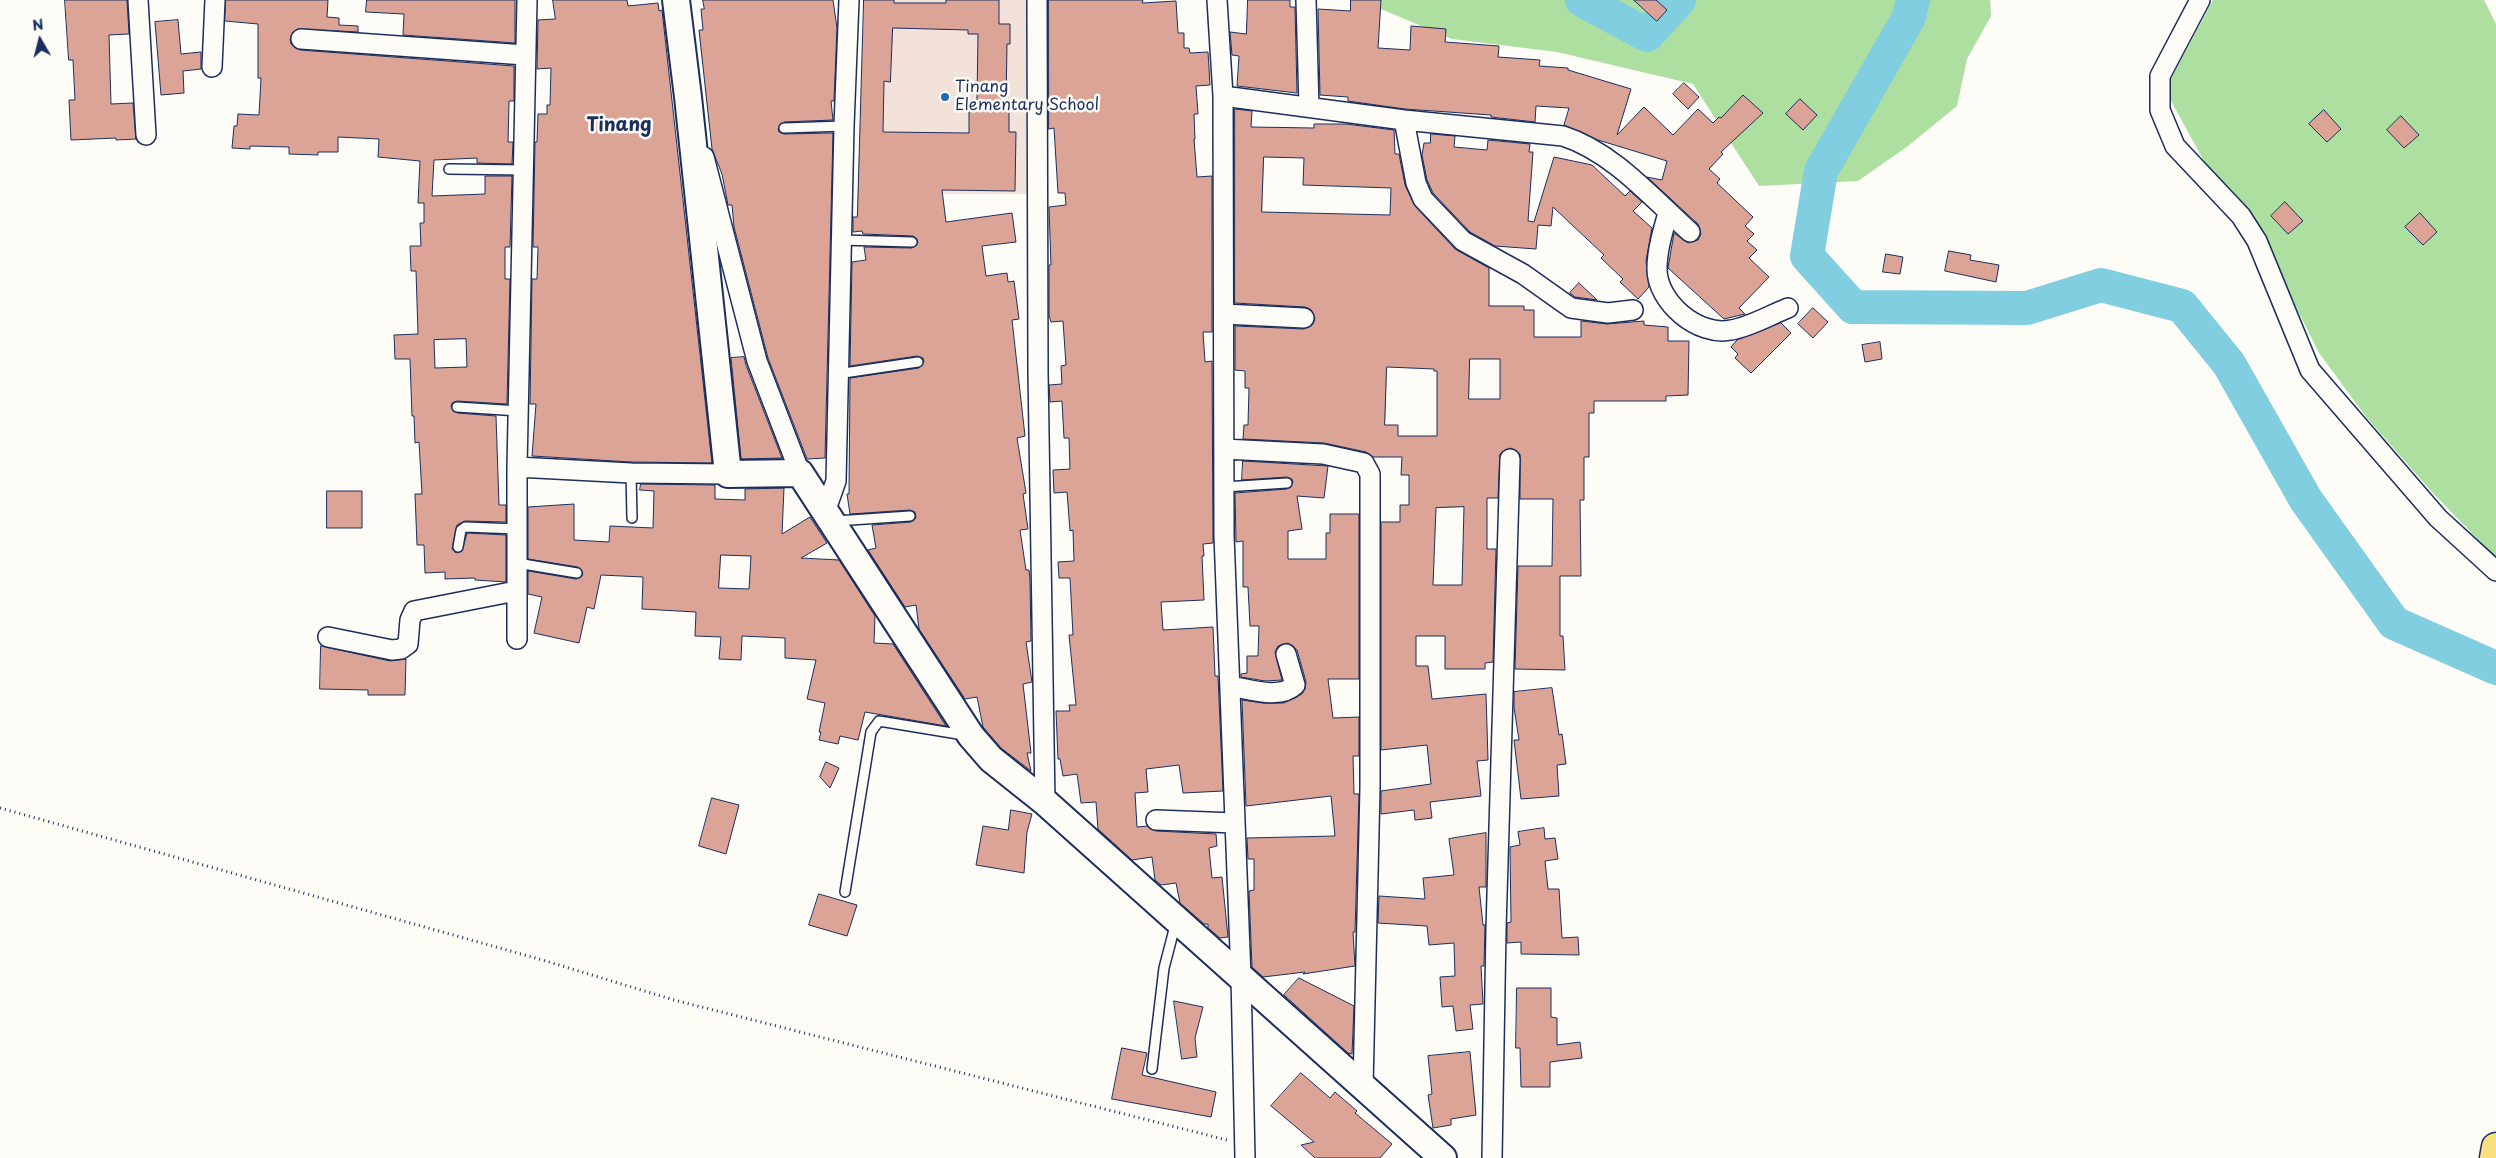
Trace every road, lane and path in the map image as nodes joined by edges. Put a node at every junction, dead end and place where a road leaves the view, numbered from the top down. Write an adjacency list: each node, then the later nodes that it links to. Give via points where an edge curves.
1 (138, 0): 19 (street)
2 (215, 0): 12 (street)
3 (527, 0): 11 (street)
4 (676, 0): 14 (street)
5 (849, 0): 17 (street)
6 (1037, 0): 56 (street, via 1038,372)
7 (1217, 0): 13 (street)
8 (1306, 0): 15 (street)
9 (2200, 0): 48 (street, via 2160,76 2160,110 2175,146 2241,216 2257,241 2310,370 2438,518)
10 (301, 39): 11 (street)
11 (525, 55): 21 (street)
12 (212, 67)
13 (1223, 96): 15 (street); 28 (street)
14 (688, 97): 38 (street, via 757,361); 39 (street)
15 (1309, 107): 16 (street)
16 (1404, 120): 22 (street, via 1563,136 1583,142 1618,167); 27 (street, via 1416,184 1423,199 1463,241 1523,274 1571,308 1608,313)
17 (844, 126): 18 (lane); 24 (street)
18 (784, 128)
19 (146, 135)
20 (449, 169): 21 (lane)
21 (524, 170): 33 (street)
22 (1668, 213): 23 (street); 26 (street, via 1659,244 1657,270 1665,294 1680,314 1707,330 1730,330)
23 (1690, 232)
24 (841, 240): 25 (lane); 31 (street)
25 (912, 242)
26 (1788, 308)
27 (1633, 310)
28 (1224, 314): 29 (street); 34 (street)
29 (1304, 318)
30 (918, 362): 31 (lane)
31 (837, 374): 43 (street, via 836,481)
32 (456, 408): 33 (lane)
33 (519, 411): 36 (street)
34 (1224, 449): 41 (street); 64 (street, via 1323,454 1364,463 1370,474 1370,788)
35 (1510, 459): 68 (street)
36 (517, 467): 37 (street); 45 (street)
37 (631, 473): 39 (street); 44 (lane)
38 (800, 473): 39 (street); 43 (street)
39 (728, 474)
40 (1287, 483): 41 (lane)
41 (1224, 487): 54 (street)
42 (910, 516): 43 (lane)
43 (828, 517): 55 (street)
44 (632, 518)
45 (517, 529): 46 (lane, via 465,527 461,530); 47 (street)
46 (458, 547)
47 (517, 563): 49 (lane); 50 (street)
48 (2496, 571)
49 (577, 573)
50 (516, 591): 51 (street, via 414,611 408,644 401,649); 52 (street)
51 (328, 637)
52 (517, 639)
53 (1286, 654): 54 (street, via 1296,685 1290,690 1282,693)
54 (1230, 686): 59 (street)
55 (971, 736): 56 (street, via 990,759); 60 (lane, via 879,721 874,725)
56 (1045, 802): 61 (street)
57 (0, 808): 66 (path, via 527,955 674,1000)
58 (1156, 820): 59 (street)
59 (1235, 823): 62 (street)
60 (845, 892)
61 (1176, 920): 62 (street); 63 (lane, via 1164,968)
62 (1241, 977): 64 (street); 66 (street)
63 (1152, 1069)
64 (1363, 1086): 67 (street)
65 (2496, 1147): 69 (highway)
66 (1244, 1151)
67 (1443, 1158)
68 (1492, 1158)
69 (2494, 1158)

